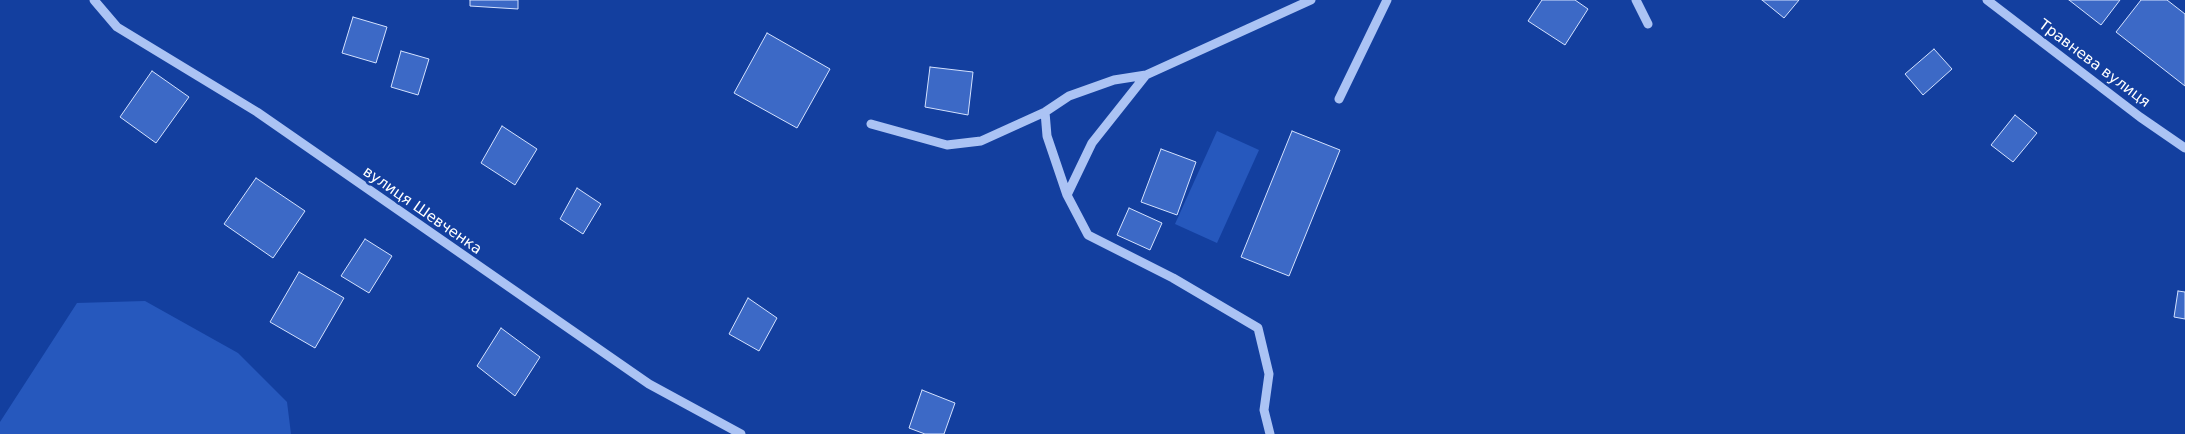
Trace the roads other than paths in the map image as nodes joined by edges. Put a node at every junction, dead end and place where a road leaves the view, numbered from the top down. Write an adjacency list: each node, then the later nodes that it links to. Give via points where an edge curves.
1 (94, 0): 13 (street, вулиця Шевченка, via 117,27 256,112 649,384)
2 (1311, 0): 7 (street)
3 (1387, 0): 8 (street)
4 (1636, 0): 6 (street)
5 (1987, 0): 11 (street, Травнева вулиця)
6 (1648, 24)
7 (1146, 75): 9 (street, via 1114,80 1069,96); 12 (street, via 1092,143)
8 (1339, 99)
9 (1045, 112): 10 (street, via 981,141 947,145); 12 (street, via 1049,142)
10 (870, 124)
11 (2185, 148)
12 (1067, 195): 14 (street, via 1088,235 1173,278 1258,328 1269,374 1264,410)
13 (741, 434)
14 (1270, 434)

